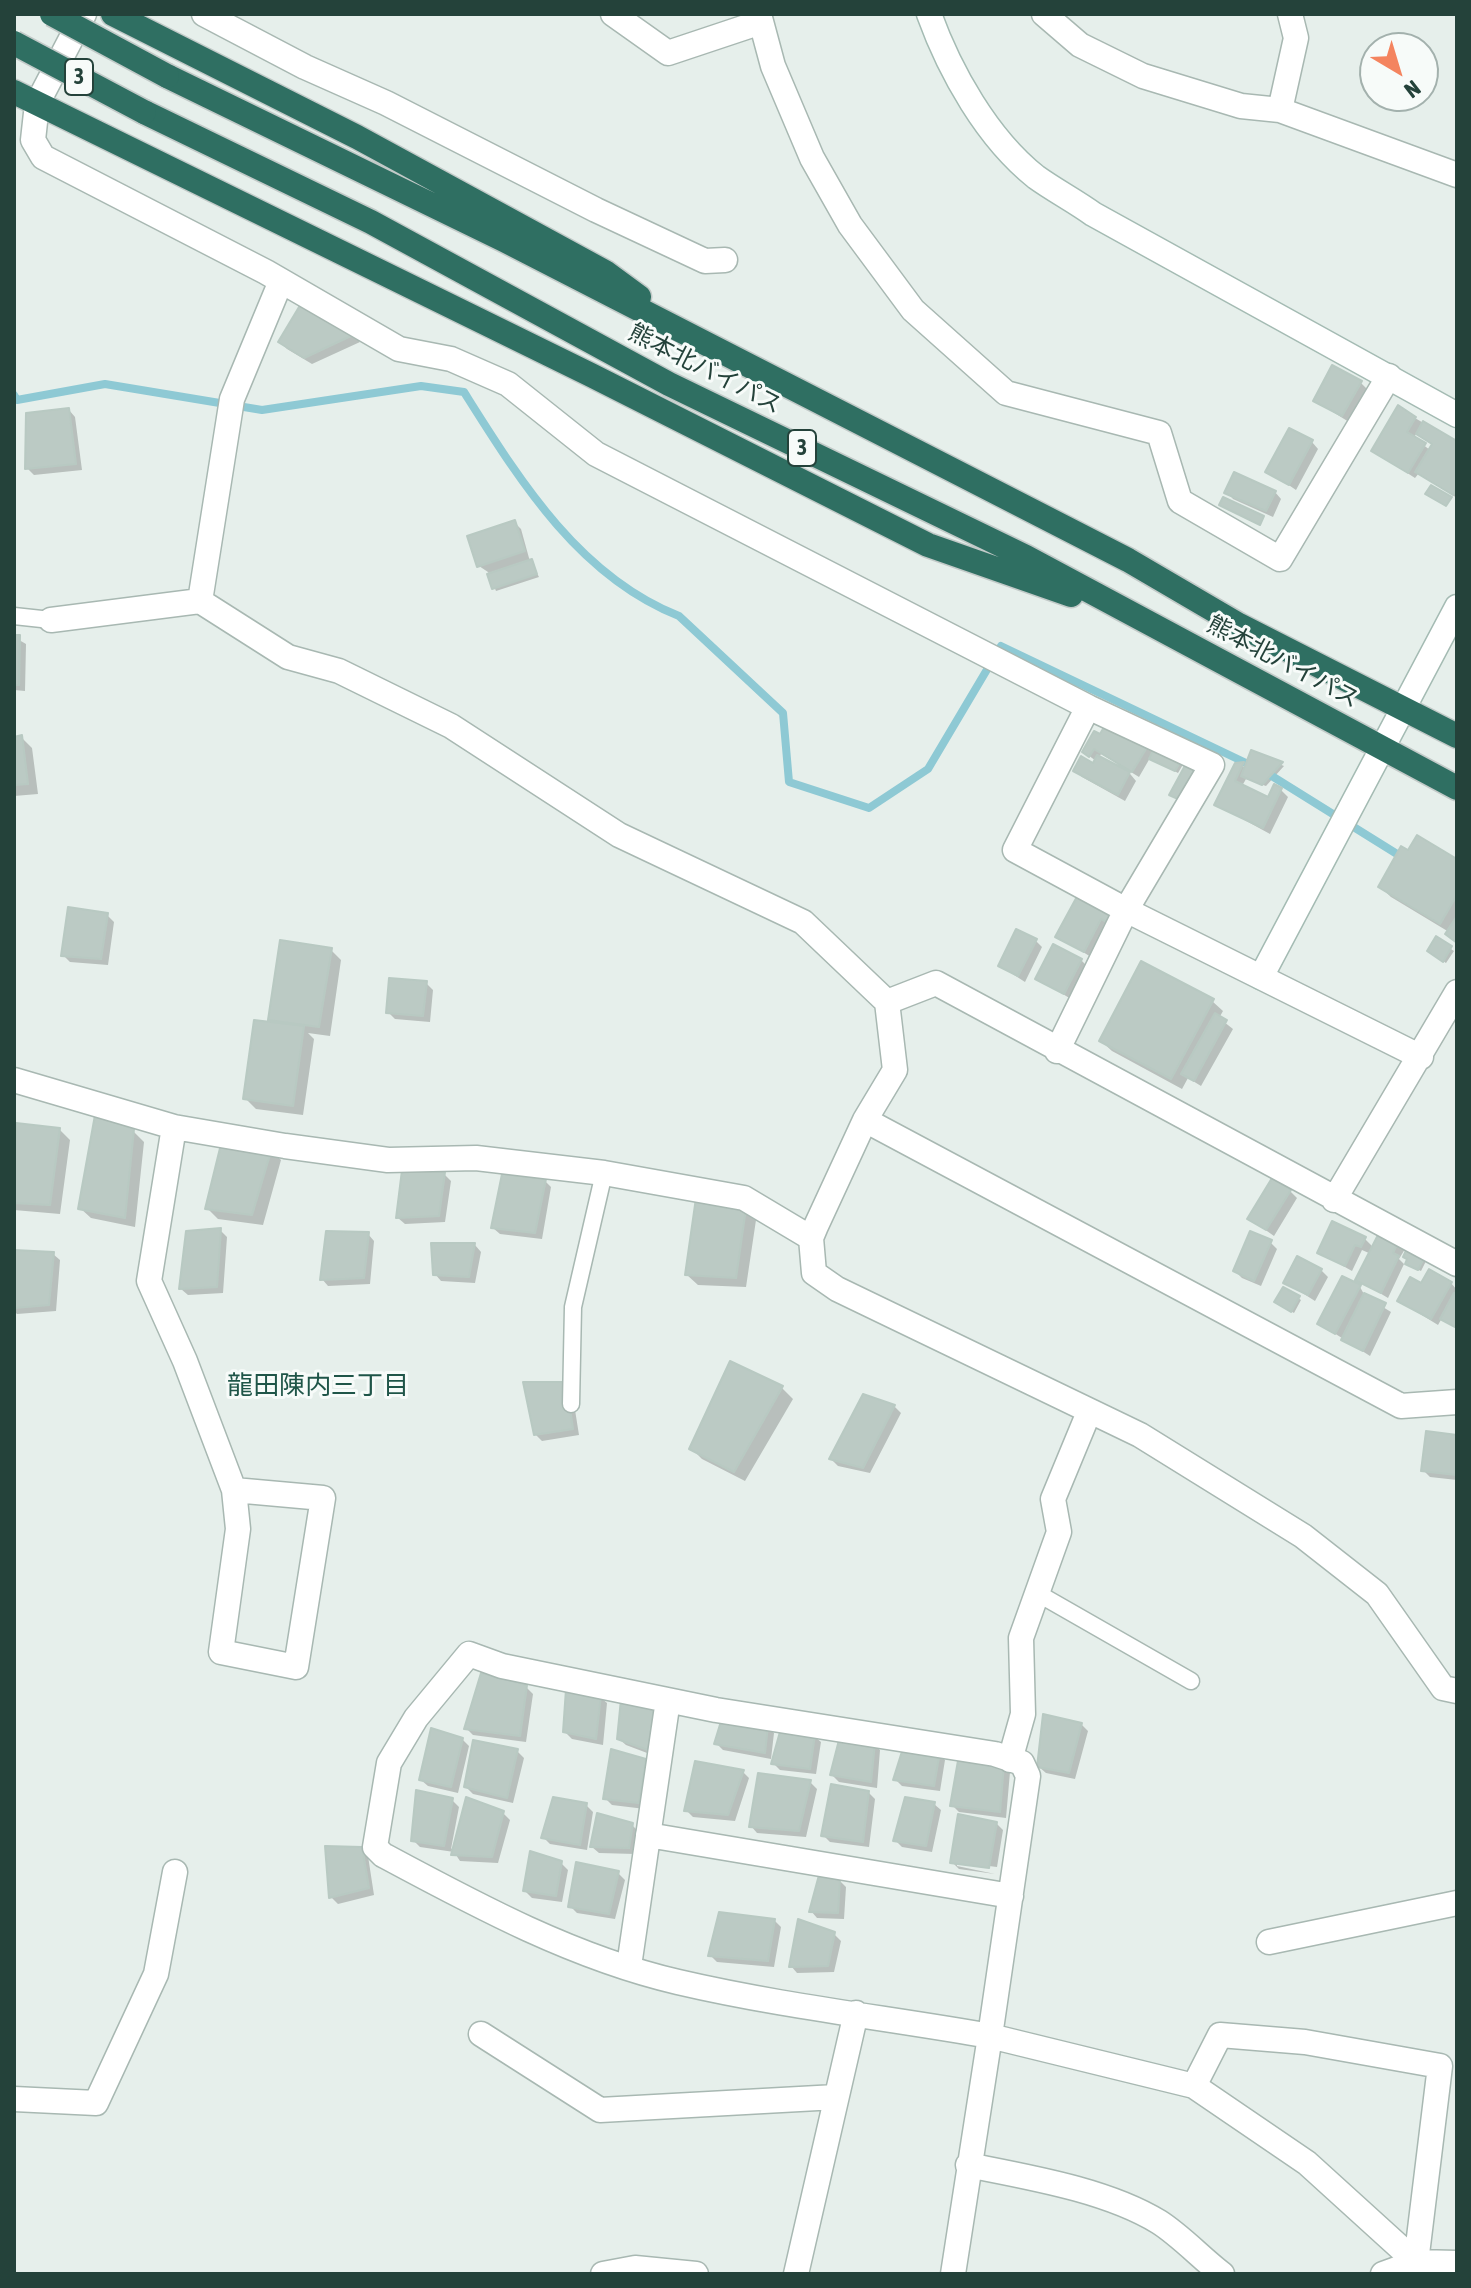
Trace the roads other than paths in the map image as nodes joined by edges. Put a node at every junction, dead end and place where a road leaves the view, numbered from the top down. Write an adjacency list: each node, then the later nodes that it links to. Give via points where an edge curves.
1 (52, 14): 17 (highway, 熊本北バイパス / 3, bridge)
2 (84, 14): 12 (street)
3 (113, 14): 17 (highway, via 357,137 605,272)
4 (204, 14): 15 (street, via 596,210 705,261)
5 (613, 14): 9 (street, via 668,53)
6 (929, 14): 18 (street, via 964,88 991,128 1037,178)
7 (1044, 14): 13 (street, via 1080,45 1143,76 1241,106)
8 (1290, 14): 13 (street, via 1296,38)
9 (760, 18): 18 (street, via 790,110 819,170 864,245 913,310 1006,393 1159,433 1180,501 1280,559)
10 (14, 43): 23 (highway, 熊本北バイパス / 3, bridge, via 371,222 669,384 1026,557)
11 (14, 92): 12 (highway)
12 (37, 104): 16 (street, via 33,140 43,157); 23 (highway, via 928,545)
13 (1280, 110): 14 (street)
14 (1457, 175)
15 (725, 260)
16 (281, 281): 20 (street, via 232,399); 25 (street, via 399,349 451,359 508,384 596,454)
17 (703, 343): 26 (highway, 熊本北バイパス / 3, via 1128,560 1239,625)
18 (1389, 376): 19 (street)
19 (1457, 415)
20 (200, 601): 24 (street); 33 (street, via 288,657 339,671 451,726 619,835 803,922)
21 (1457, 607): 26 (street)
22 (14, 616): 24 (lane)
23 (1137, 618): 28 (highway, 熊本北バイパス / 3)
24 (51, 620)
25 (1088, 707): 30 (street, via 1015,850); 30 (street, via 1212,765)
26 (1403, 709): 27 (highway, 熊本北バイパス / 3); 28 (street)
27 (1457, 736)
28 (1383, 746): 29 (highway, 熊本北バイパス / 3); 31 (street)
29 (1457, 788)
30 (1126, 910): 31 (street); 34 (street)
31 (1261, 977): 35 (street)
32 (1457, 992): 35 (street)
33 (887, 1002): 34 (street, via 936,983); 37 (street, via 895,1070)
34 (1057, 1051): 40 (street)
35 (1421, 1057): 40 (street)
36 (14, 1080): 38 (street)
37 (865, 1120): 41 (street); 43 (street, via 1401,1406)
38 (174, 1127): 39 (street, via 388,1160 476,1158); 46 (street, via 149,1281)
39 (604, 1173): 41 (street, via 744,1198); 44 (lane, via 573,1307)
40 (1334, 1200): 42 (street)
41 (811, 1238): 45 (street, via 814,1273 837,1289)
42 (1457, 1264)
43 (1457, 1402)
44 (571, 1404)
45 (1089, 1412): 47 (street, via 1053,1499 1059,1532); 49 (street, via 1140,1435 1303,1536 1377,1594 1443,1688)
46 (234, 1490): 46 (street, via 238,1529 221,1652 296,1667 323,1498)
47 (1037, 1593): 48 (lane); 51 (street, via 1021,1638 1023,1714)
48 (1191, 1681)
49 (1457, 1691)
50 (668, 1700): 51 (street); 52 (street); 57 (street, via 502,1666 469,1654 416,1718 389,1763 375,1847 458,1895 565,1945)
51 (1010, 1760): 54 (street, via 1022,1763 1028,1772)
52 (648, 1835): 54 (street); 57 (street)
53 (175, 1872): 63 (street, via 156,1974 96,2103)
54 (1011, 1896): 60 (street)
55 (1457, 1903): 56 (street)
56 (1269, 1942)
57 (629, 1966): 58 (street, via 677,1982)
58 (856, 2013): 60 (street); 62 (street)
59 (481, 2034): 62 (street, via 600,2110)
60 (990, 2036): 61 (street); 64 (street)
61 (1194, 2086): 65 (street, via 1307,2163); 65 (street, via 1220,2035 1305,2042 1440,2066)
62 (836, 2097): 69 (street)
63 (14, 2099)
64 (968, 2165): 70 (street); 71 (street, via 1026,2176 1125,2206 1160,2223)
65 (1416, 2262): 66 (street); 72 (street)
66 (1457, 2263)
67 (603, 2274): 68 (street, via 635,2268)
68 (696, 2274)
69 (796, 2274)
70 (953, 2274)
71 (1222, 2274)
72 (1383, 2274)

